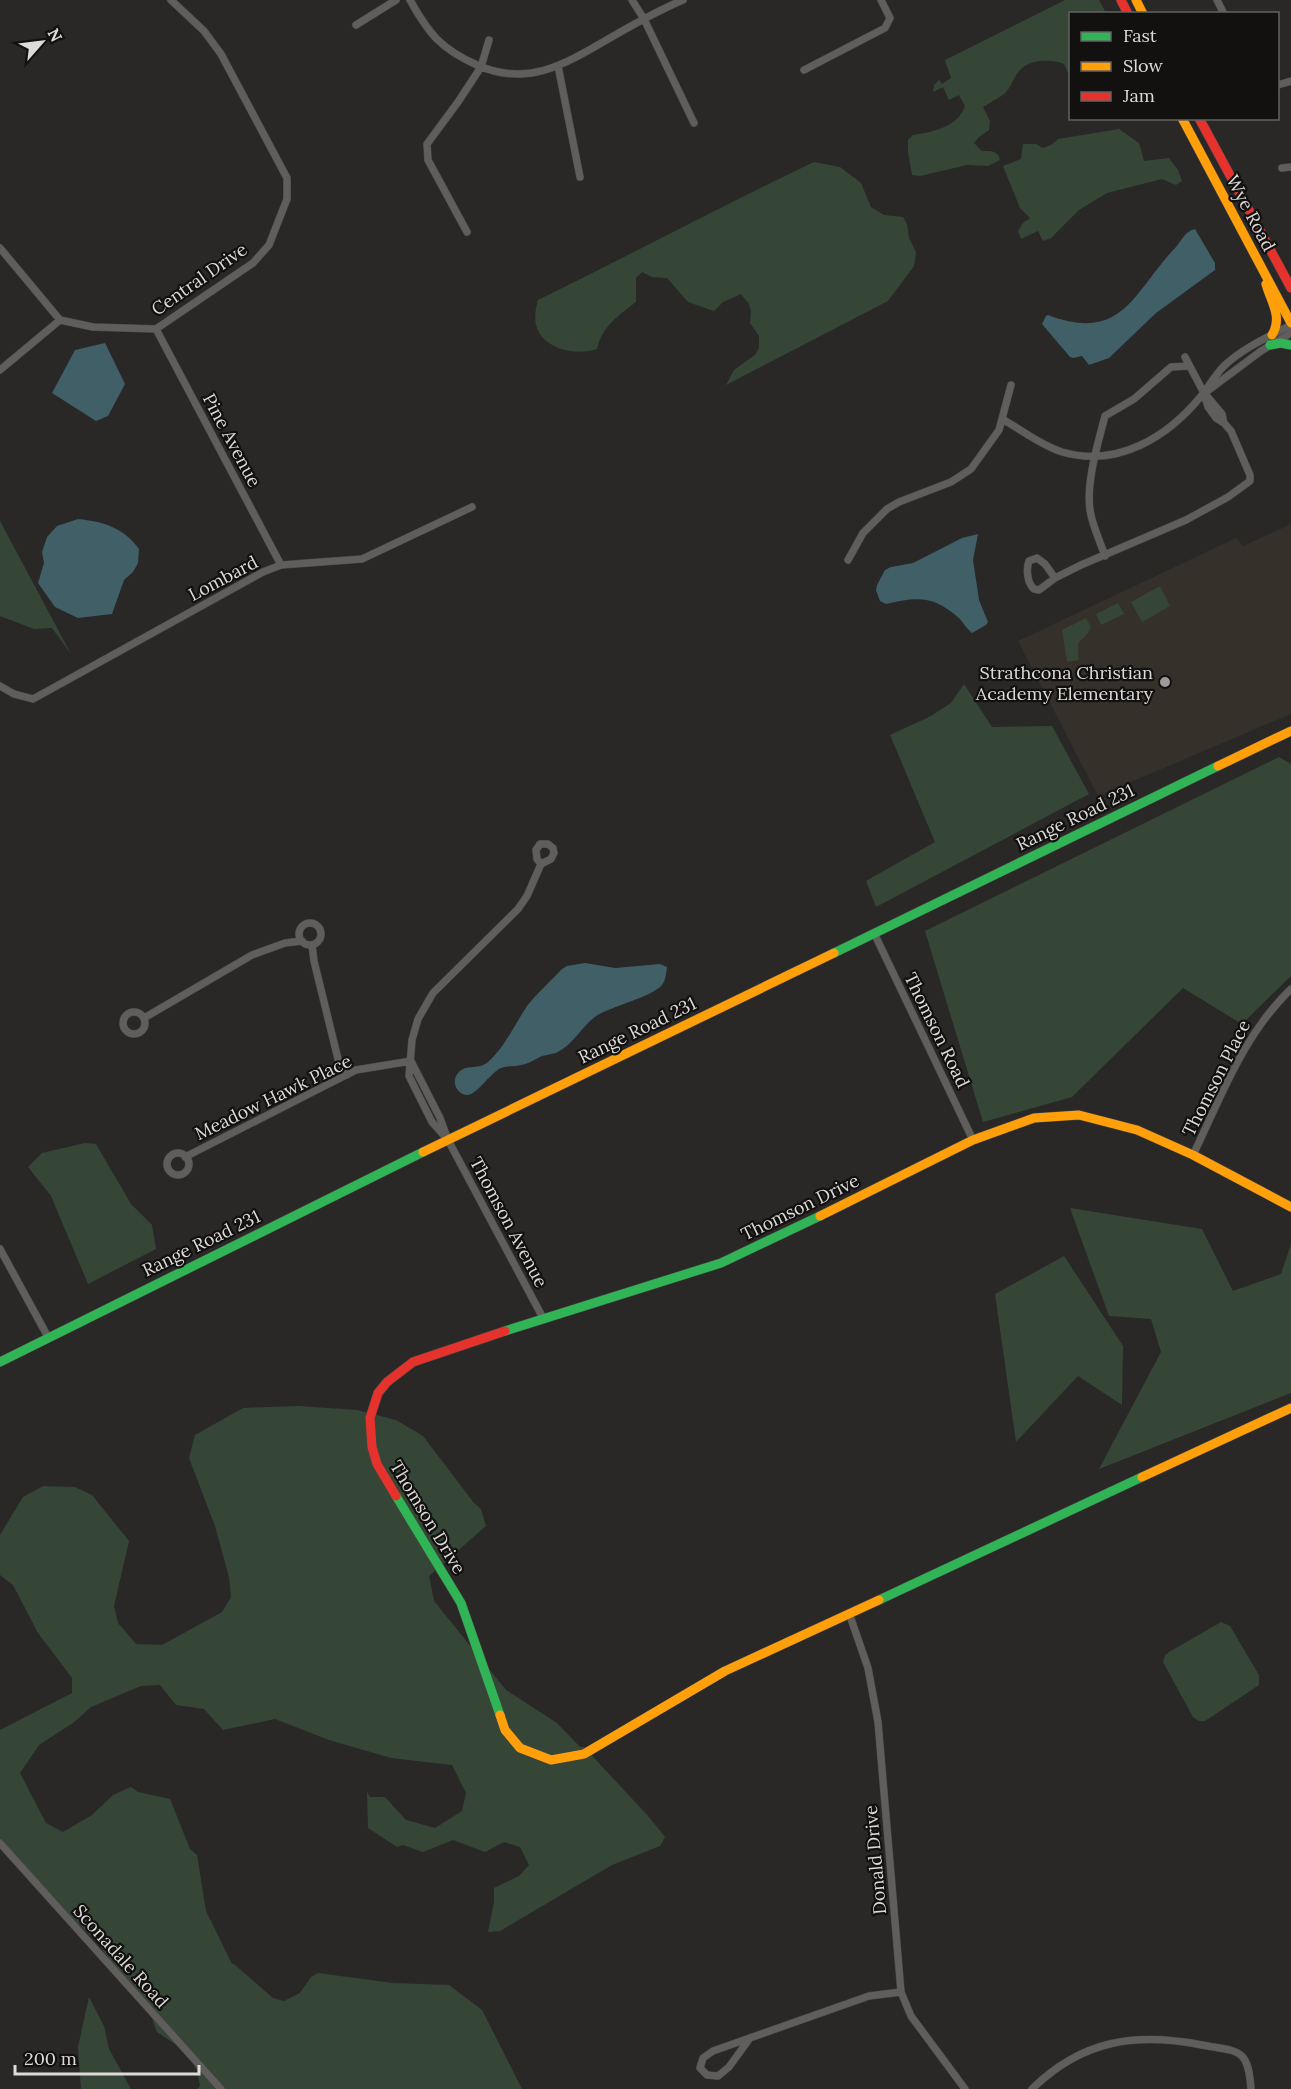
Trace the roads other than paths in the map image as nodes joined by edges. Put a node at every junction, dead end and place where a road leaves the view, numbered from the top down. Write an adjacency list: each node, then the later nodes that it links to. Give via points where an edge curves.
1 (171, 0): 25 (street, Central Drive, via 222,54 287,178 287,200 269,245 253,263)
2 (396, 0): 8 (street)
3 (410, 0): 11 (street, via 438,41)
4 (632, 0): 7 (street)
5 (683, 0): 7 (street)
6 (881, 0): 12 (street, via 890,18 885,28)
7 (644, 19): 10 (street); 15 (street)
8 (356, 25)
9 (489, 40): 11 (street)
10 (558, 66): 11 (street, via 517,74); 18 (street)
11 (481, 67): 19 (street, via 427,144 428,160)
12 (804, 70)
13 (1183, 120): 21 (street, Wye Road)
14 (1200, 120): 22 (street, Wye Road)
15 (694, 123)
16 (1291, 167): 17 (street)
17 (1282, 168)
18 (580, 177)
19 (466, 232)
20 (0, 248): 23 (street)
21 (1264, 272): 24 (street, Wye Road); 27 (street, via 1278,318)
22 (1290, 284)
23 (60, 320): 25 (street, Central Drive, via 93,327); 32 (street)
24 (1291, 324): 27 (street)
25 (156, 329): 40 (street, Pine Avenue)
26 (1291, 333): 28 (street)
27 (1272, 334): 34 (street, via 1229,361)
28 (1270, 345): 29 (street); 34 (street)
29 (1291, 345)
30 (1185, 357): 31 (street)
31 (1188, 366): 34 (street); 36 (street, via 1170,367 1134,399 1108,413)
32 (0, 370)
33 (1011, 385): 35 (street)
34 (1204, 393): 36 (street, via 1158,437 1120,453); 38 (street, via 1231,431 1251,475 1248,483 1186,520)
35 (1002, 419): 36 (street, via 1062,452); 39 (street, via 999,430 971,469 951,482 887,509 863,533)
36 (1096, 457): 38 (street, via 1090,510)
37 (472, 507): 40 (street, Lombard, via 362,559)
38 (1105, 556): 41 (street)
39 (848, 560)
40 (281, 565): 42 (street, Lombard, via 33,699)
41 (1055, 578): 41 (street, via 1041,560 1033,559 1028,564 1029,582 1034,589 1039,590)
42 (0, 686)
43 (1291, 731): 45 (street, Range Road 231)
44 (541, 864): 50 (street, Thomson Avenue, via 518,909 433,993 414,1030)
45 (874, 933): 52 (street, Range Road 231); 53 (street, Thomson Road)
46 (302, 941): 47 (street); 47 (street, via 301,927 315,923 321,935); 49 (street, via 252,955)
47 (312, 945): 51 (street, via 338,1059)
48 (1291, 989): 54 (street, Thomson Place, via 1248,1041)
49 (144, 1018)
50 (411, 1061): 51 (street, Meadow Hawk Place); 52 (street, Thomson Avenue, via 410,1081 432,1122)
51 (347, 1075): 55 (street, Meadow Hawk Place)
52 (448, 1140): 58 (street, Thomson Avenue); 59 (street, Range Road 231)
53 (973, 1140): 54 (street, Thomson Drive, via 1035,1118 1079,1115 1137,1130); 58 (street, Thomson Drive, via 721,1263)
54 (1193, 1155): 56 (street, Thomson Drive)
55 (185, 1157)
56 (1291, 1207)
57 (0, 1249): 59 (street)
58 (543, 1318): 62 (street, Thomson Drive, via 413,1362 381,1388 369,1414 370,1443 377,1464 460,1603 506,1730 520,1748 551,1760 584,1754 724,1671)
59 (48, 1336): 60 (street, Range Road 231)
60 (0, 1362)
61 (1291, 1408): 62 (street, Thomson Drive)
62 (849, 1614): 64 (street, Donald Drive, via 868,1668 878,1722)
63 (0, 1843): 66 (street, Sconadale Road)
64 (901, 1992): 65 (street, via 869,1996); 67 (street, Donald Drive, via 912,2016)
65 (750, 2038): 65 (street, via 713,2051 703,2058 700,2068 707,2076 718,2076)
66 (221, 2089)
67 (964, 2089)
68 (1032, 2089): 69 (street, via 1082,2053 1106,2044 1155,2038 1239,2053 1247,2061)
69 (1251, 2089)

